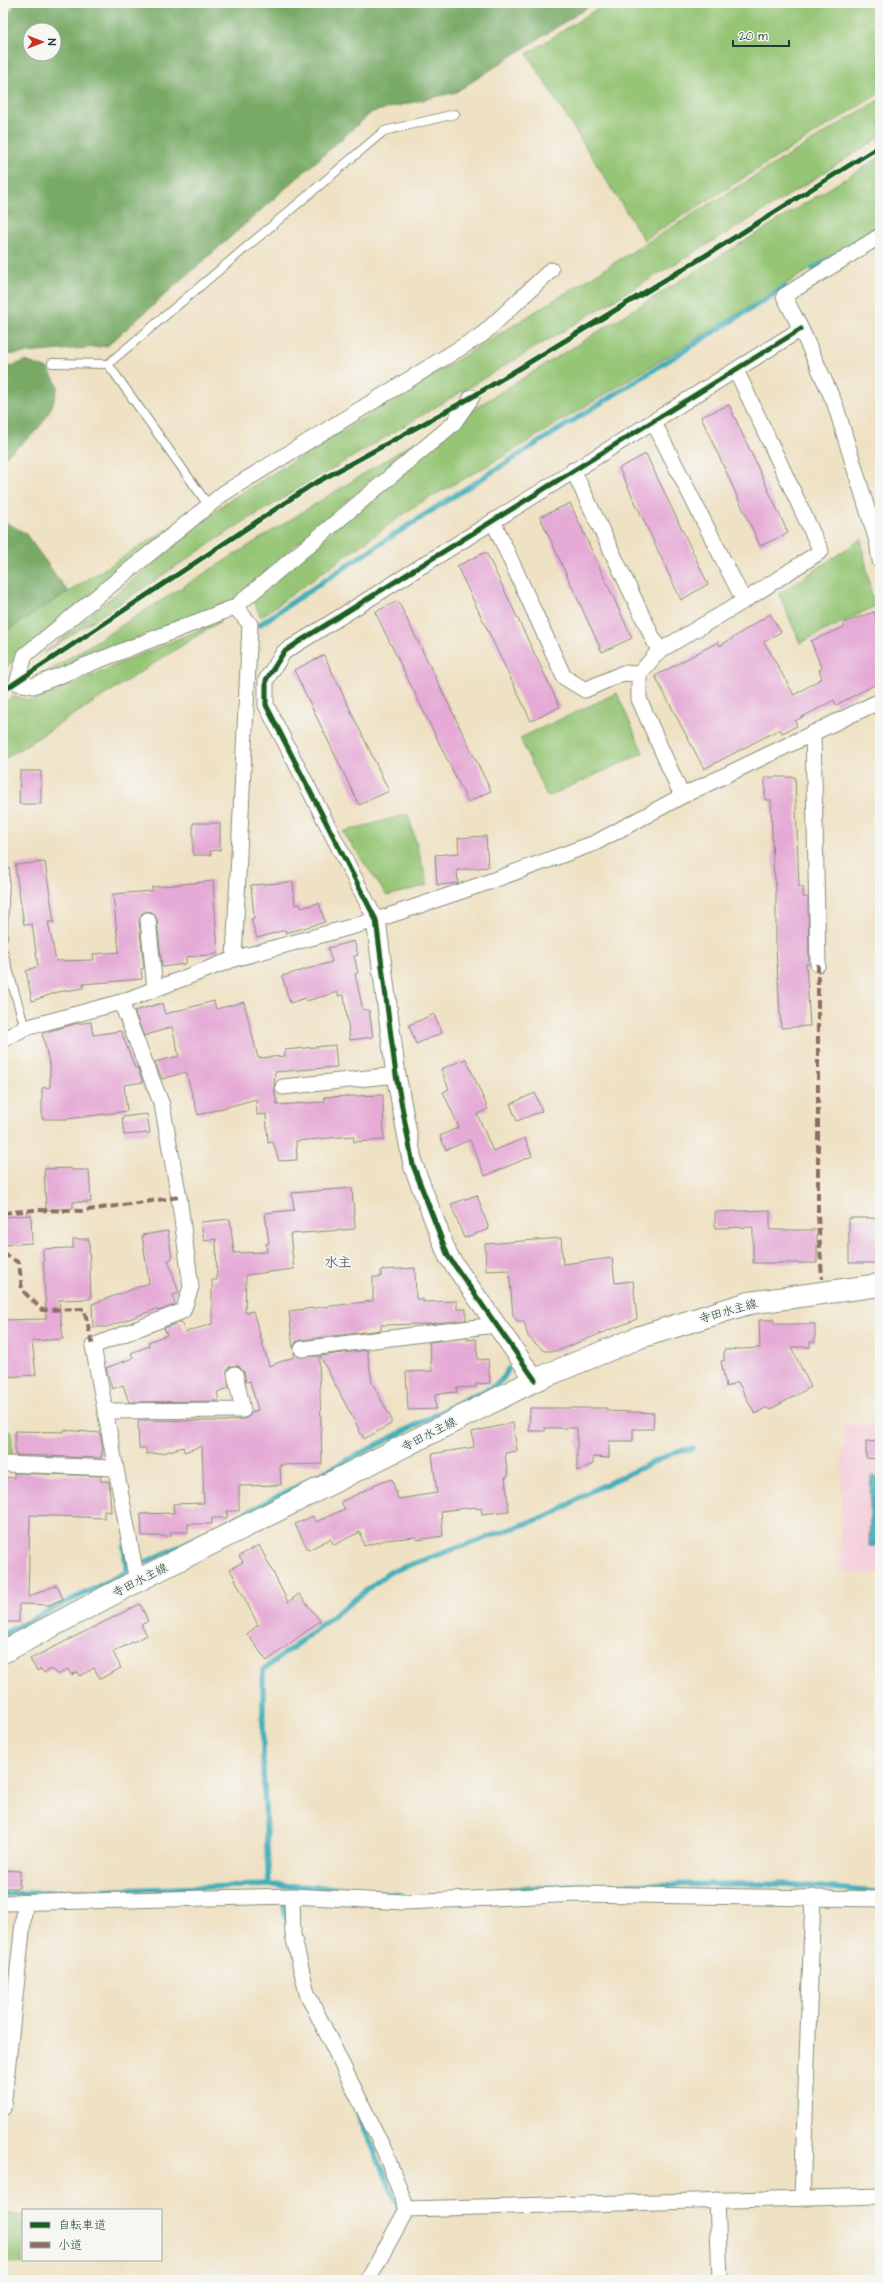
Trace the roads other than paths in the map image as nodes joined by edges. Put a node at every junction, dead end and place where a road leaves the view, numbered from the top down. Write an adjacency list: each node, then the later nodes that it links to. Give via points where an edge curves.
1 (455, 114): 6 (lane, via 384,131)
2 (880, 236): 4 (street, via 784,296)
3 (551, 270): 11 (street, via 483,334 224,493)
4 (801, 329): 7 (street); 13 (street, via 835,404 877,541)
5 (52, 363): 6 (lane)
6 (108, 364): 11 (lane)
7 (736, 370): 9 (street); 14 (street, via 821,551)
8 (472, 397): 15 (street, via 453,424)
9 (653, 421): 10 (street); 14 (street)
10 (573, 470): 12 (street); 16 (street)
11 (209, 506): 15 (street, via 25,655 17,684 33,686)
12 (493, 521): 17 (street, via 564,677 585,690 623,673); 23 (street, via 284,652 266,680 266,705)
13 (880, 561)
14 (744, 601): 16 (street)
15 (235, 606): 26 (street, via 250,624)
16 (659, 651): 17 (street)
17 (639, 674): 20 (street, via 639,699)
18 (880, 701): 19 (street)
19 (813, 733): 20 (street); 27 (street)
20 (682, 796): 23 (street, via 595,842 480,886)
21 (5, 870): 24 (lane)
22 (148, 920): 28 (street)
23 (376, 920): 26 (street); 32 (street)
24 (3, 937)
25 (3, 952): 30 (lane)
26 (234, 959): 28 (street)
27 (818, 964)
28 (155, 990): 29 (street)
29 (121, 1002): 30 (street); 39 (street, via 162,1105 179,1197 191,1287 183,1311 93,1346)
30 (25, 1028): 31 (street)
31 (3, 1040)
32 (396, 1075): 33 (street); 35 (street, via 413,1165 448,1256)
33 (283, 1087)
34 (880, 1285): 38 (main road, 寺田水主線, via 749,1303 640,1337)
35 (495, 1325): 36 (street); 38 (street)
36 (302, 1350)
37 (234, 1374): 39 (street, via 243,1410)
38 (535, 1380): 42 (main road, 寺田水主線)
39 (105, 1411): 41 (street)
40 (3, 1464): 41 (street)
41 (116, 1468): 42 (street)
42 (137, 1581): 43 (main road, 寺田水主線)
43 (3, 1652)
44 (292, 1896): 45 (street, via 404,1902 580,1894); 48 (street); 53 (street, via 293,1935 307,1993 384,2150)
45 (813, 1897): 46 (street); 51 (street)
46 (880, 1899)
47 (3, 1903): 48 (street)
48 (25, 1904): 49 (street)
49 (3, 2108)
50 (880, 2196): 51 (street)
51 (802, 2198): 52 (street)
52 (717, 2200): 53 (street); 55 (street)
53 (406, 2209): 54 (street)
54 (368, 2280)
55 (720, 2280)

